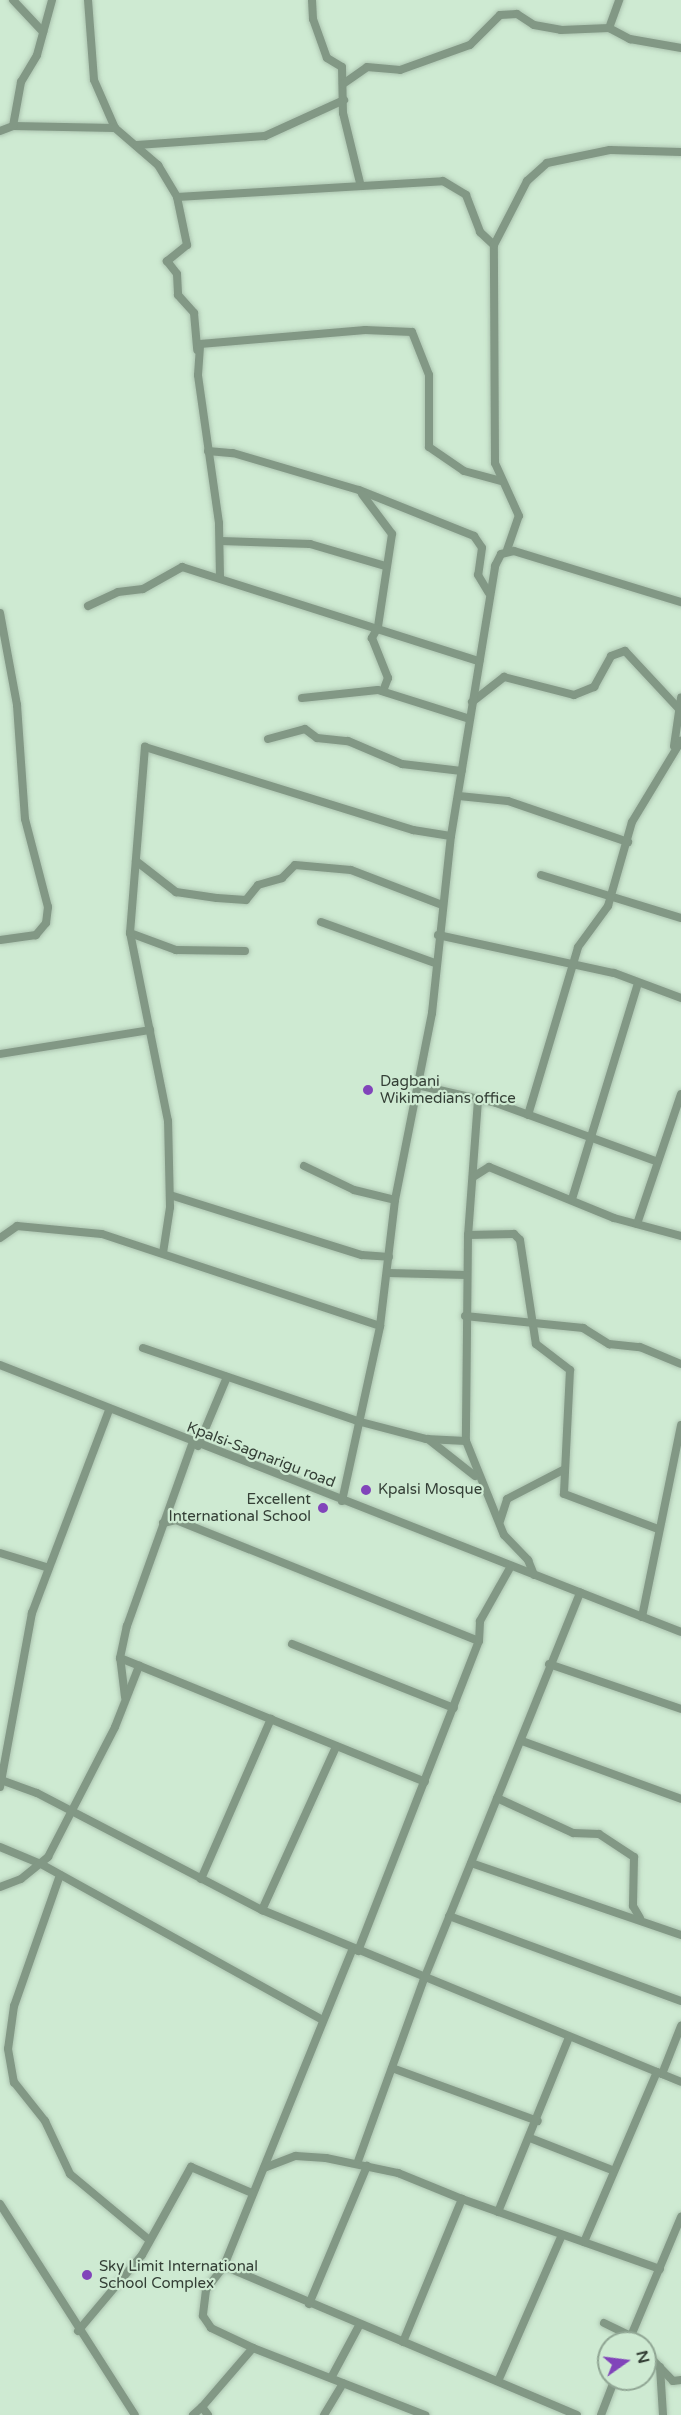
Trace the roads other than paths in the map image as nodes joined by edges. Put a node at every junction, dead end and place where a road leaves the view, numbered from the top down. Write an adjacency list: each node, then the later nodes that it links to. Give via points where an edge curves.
1 (14, 0): 7 (street)
2 (52, 0): 7 (street)
3 (88, 0): 12 (street, via 94,80)
4 (312, 0): 9 (street, via 317,35 327,58 342,67)
5 (620, 0): 6 (street)
6 (609, 28): 8 (street, via 630,39); 9 (street, via 561,30 534,25 517,14 501,15 470,45 400,70 367,67)
7 (43, 32): 11 (street, via 21,82)
8 (681, 48)
9 (343, 84): 10 (street)
10 (344, 100): 14 (street, via 265,136); 16 (street)
11 (13, 126): 12 (street); 13 (street)
12 (115, 128): 14 (street)
13 (0, 131)
14 (137, 145): 17 (street, via 158,165)
15 (681, 152): 18 (street, via 610,150 547,163 527,181)
16 (360, 183): 17 (street); 18 (street, via 453,183 466,195 480,232)
17 (177, 197): 19 (street, via 187,245 167,261 177,274 178,295 194,313)
18 (494, 245): 21 (street, via 492,371)
19 (197, 351): 20 (street); 21 (street, via 212,340 412,332 429,375 429,447 464,471)
20 (208, 451): 22 (street, via 233,453); 23 (street)
21 (501, 480): 24 (street, via 519,516)
22 (359, 490): 25 (street, via 391,530); 27 (street, via 474,536 482,548 478,575)
23 (221, 541): 25 (street, via 310,544); 26 (street)
24 (507, 550): 27 (street, via 495,566); 28 (street)
25 (385, 566): 31 (street)
26 (220, 577): 29 (street, via 172,567 151,586); 31 (street)
27 (489, 593): 32 (street)
28 (681, 602)
29 (88, 606)
30 (0, 613): 54 (street, via 17,705 25,819 48,907 46,923 36,935)
31 (378, 627): 32 (street); 33 (street, via 372,638 388,678)
32 (479, 661): 36 (street)
33 (383, 691): 34 (street); 38 (street, via 393,699)
34 (302, 698)
35 (681, 698): 37 (street)
36 (472, 702): 37 (street, via 504,677 574,695 594,687 611,656 625,651); 38 (street)
37 (679, 709): 41 (street)
38 (470, 719): 42 (street)
39 (268, 739): 42 (street, via 305,729 317,738 348,741 402,764)
40 (681, 741): 41 (street)
41 (674, 748): 45 (street, via 632,822)
42 (462, 771): 43 (street)
43 (459, 796): 44 (street); 45 (street, via 508,801)
44 (451, 836): 46 (street, via 413,830 145,747); 49 (street)
45 (628, 842): 48 (street)
46 (136, 861): 49 (street, via 176,892 217,898 246,900 258,885 282,878 295,865 351,870); 52 (street)
47 (540, 875): 48 (street)
48 (612, 892): 50 (street); 57 (street)
49 (442, 905): 53 (street)
50 (681, 918)
51 (321, 922): 56 (street)
52 (130, 933): 55 (street, via 176,950); 60 (street)
53 (438, 935): 56 (street); 57 (street)
54 (0, 940)
55 (245, 951)
56 (435, 963): 62 (street, via 432,1013)
57 (574, 963): 58 (street); 65 (street)
58 (638, 983): 59 (street); 66 (street)
59 (681, 998)
60 (150, 1030): 61 (street); 70 (street, via 168,1121)
61 (0, 1054)
62 (417, 1085): 64 (street); 72 (street)
63 (681, 1094): 67 (street)
64 (478, 1100): 65 (street); 69 (street)
65 (528, 1114): 66 (street)
66 (591, 1137): 67 (street); 71 (street, via 586,1167)
67 (655, 1161): 73 (street)
68 (304, 1166): 72 (street, via 354,1190)
69 (473, 1177): 71 (street, via 489,1167); 74 (street)
70 (170, 1195): 77 (street); 78 (street, via 362,1255)
71 (572, 1199): 73 (street)
72 (395, 1200): 78 (street)
73 (637, 1224): 75 (street)
74 (468, 1235): 80 (street); 82 (street, via 514,1234 520,1240)
75 (681, 1236)
76 (0, 1238): 77 (street, via 23,1227 102,1234)
77 (163, 1253): 83 (street)
78 (388, 1257): 79 (street)
79 (388, 1273): 80 (street); 83 (street)
80 (467, 1275): 81 (street)
81 (465, 1316): 82 (street); 92 (street)
82 (532, 1323): 85 (street, via 583,1328 609,1344 640,1347); 94 (street, via 536,1344 570,1370)
83 (380, 1326): 89 (street)
84 (143, 1348): 87 (street)
85 (681, 1364)
86 (0, 1365): 88 (street, Kpalsi-Sagnarigu road)
87 (227, 1377): 89 (street); 93 (street)
88 (109, 1410): 93 (street, Kpalsi-Sagnarigu road); 104 (street)
89 (357, 1421): 91 (street); 96 (street)
90 (681, 1425): 101 (street)
91 (426, 1438): 92 (street); 95 (street)
92 (466, 1441): 95 (street)
93 (195, 1445): 96 (street, Kpalsi-Sagnarigu road); 97 (street)
94 (563, 1470): 99 (street, via 507,1499); 101 (street, via 564,1494)
95 (476, 1477): 99 (street)
96 (342, 1501): 103 (street, Kpalsi-Sagnarigu road)
97 (169, 1509): 98 (street); 100 (street)
98 (176, 1520): 100 (street); 109 (street)
99 (500, 1521): 105 (street, via 504,1535 528,1560)
100 (163, 1523): 111 (street)
101 (658, 1529): 107 (street)
102 (0, 1553): 104 (street)
103 (511, 1566): 105 (street, Kpalsi-Sagnarigu road); 109 (street, via 480,1621)
104 (49, 1568): 121 (street, via 28,1632)
105 (534, 1575): 106 (street, Kpalsi-Sagnarigu road)
106 (580, 1592): 107 (street, Kpalsi-Sagnarigu road); 112 (street)
107 (642, 1617): 108 (street, Kpalsi-Sagnarigu road)
108 (681, 1632)
109 (478, 1641): 115 (street)
110 (292, 1644): 115 (street)
111 (120, 1658): 113 (street); 114 (street)
112 (549, 1664): 116 (street); 118 (street)
113 (139, 1666): 114 (street); 117 (street)
114 (125, 1699): 124 (street)
115 (454, 1708): 120 (street)
116 (681, 1709)
117 (271, 1719): 119 (street); 129 (street)
118 (522, 1741): 122 (street); 123 (street)
119 (336, 1747): 120 (street); 131 (street)
120 (425, 1782): 135 (street)
121 (1, 1783): 124 (street)
122 (497, 1798): 126 (street); 133 (street, via 573,1833 599,1834 634,1857 638,1863 633,1906)
123 (681, 1798)
124 (70, 1811): 127 (street); 129 (street)
125 (0, 1847): 127 (street)
126 (471, 1863): 132 (street); 133 (street)
127 (41, 1864): 128 (street); 130 (street)
128 (60, 1875): 138 (street); 156 (street, via 14,2006 9,2049 14,2082 45,2121 70,2174)
129 (201, 1880): 131 (street)
130 (0, 1887)
131 (262, 1910): 135 (street)
132 (449, 1916): 136 (street); 137 (street)
133 (640, 1918): 134 (street)
134 (681, 1935)
135 (356, 1950): 136 (street); 138 (street)
136 (424, 1979): 140 (street); 141 (street)
137 (681, 2001)
138 (323, 2020): 148 (street)
139 (681, 2026): 142 (street)
140 (569, 2037): 142 (street); 144 (street)
141 (392, 2068): 144 (street); 146 (street)
142 (660, 2073): 143 (street); 149 (street)
143 (681, 2082)
144 (538, 2121): 145 (street)
145 (530, 2139): 149 (street); 153 (street)
146 (357, 2164): 147 (street); 148 (street, via 304,2156)
147 (367, 2166): 151 (street); 160 (street)
148 (264, 2168): 150 (street)
149 (612, 2170): 157 (street)
150 (252, 2193): 156 (street, via 191,2168); 158 (street)
151 (462, 2199): 153 (street); 166 (street)
152 (0, 2204): 163 (street)
153 (498, 2212): 155 (street)
154 (681, 2217): 159 (street)
155 (562, 2235): 157 (street); 171 (street)
156 (148, 2239): 163 (street, via 139,2258)
157 (584, 2242): 159 (street)
158 (224, 2266): 160 (street); 167 (street, via 206,2290 203,2316 211,2328)
159 (660, 2269): 165 (street)
160 (309, 2304): 162 (street)
161 (604, 2323): 164 (street)
162 (360, 2324): 166 (street); 170 (street)
163 (78, 2331): 177 (street)
164 (616, 2331)
165 (634, 2331)
166 (403, 2342): 171 (street)
167 (253, 2348): 170 (street); 175 (street)
168 (657, 2364): 169 (street)
169 (660, 2367): 172 (street, via 673,2381); 184 (street)
170 (331, 2378): 173 (street)
171 (499, 2379): 182 (street)
172 (681, 2380)
173 (343, 2383): 176 (street); 180 (street)
174 (610, 2391): 183 (street)
175 (202, 2407): 178 (street); 179 (street)
176 (399, 2412): 181 (street)
177 (135, 2415)
178 (193, 2415)
179 (208, 2415)
180 (324, 2415)
181 (424, 2415)
182 (577, 2415)
183 (601, 2415)
184 (663, 2415)

